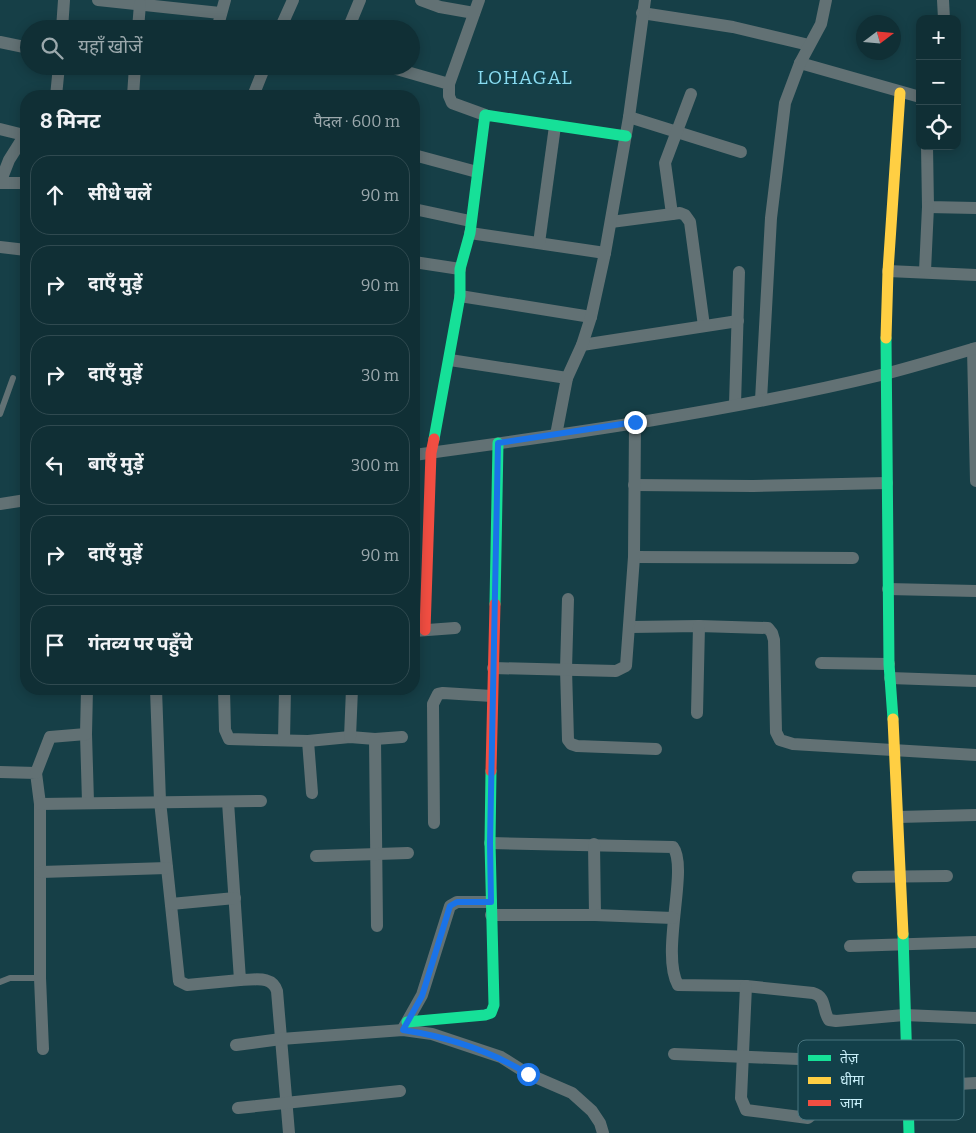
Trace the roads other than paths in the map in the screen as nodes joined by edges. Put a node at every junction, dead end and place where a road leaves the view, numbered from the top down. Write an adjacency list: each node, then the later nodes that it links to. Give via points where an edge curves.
1 (64, 0): 16 (street)
2 (98, 0): 11 (street)
3 (224, 0): 12 (street)
4 (293, 0): 19 (street)
5 (360, 0): 20 (street)
6 (421, 0): 13 (street)
7 (479, 0): 13 (street)
8 (645, 0): 14 (street)
9 (826, 0): 22 (street, via 821,24)
10 (943, 0): 15 (street)
11 (140, 4): 12 (street); 17 (street)
12 (220, 13): 18 (street)
13 (474, 13): 29 (street)
14 (642, 13): 22 (street, via 733,27); 37 (street)
15 (944, 15)
16 (63, 20)
17 (139, 20)
18 (219, 20)
19 (284, 20)
20 (352, 20)
21 (0, 42): 23 (street)
22 (809, 45): 24 (street)
23 (20, 46)
24 (800, 63): 33 (street); 76 (street, via 785,103 779,140)
25 (58, 75): 30 (street)
26 (134, 75): 31 (street)
27 (261, 75): 32 (street)
28 (418, 75): 29 (street)
29 (449, 84): 36 (street, via 452,103)
30 (57, 90)
31 (133, 90)
32 (255, 90)
33 (900, 93): 35 (street); 62 (street)
34 (691, 94): 40 (street)
35 (916, 96)
36 (485, 115): 38 (street); 47 (street)
37 (629, 117): 40 (street); 42 (street)
38 (556, 126): 42 (street); 56 (street)
39 (0, 128): 41 (street)
40 (675, 132): 45 (street); 53 (street, via 664,162)
41 (20, 133)
42 (626, 136): 54 (street)
43 (20, 142): 48 (street)
44 (927, 150): 50 (street)
45 (741, 152)
46 (420, 157): 47 (street)
47 (477, 172): 55 (street)
48 (0, 183): 49 (street)
49 (20, 183)
50 (928, 207): 51 (street); 63 (street)
51 (976, 208)
52 (420, 211): 55 (street)
53 (672, 214): 54 (street); 69 (street, via 685,215 690,222)
54 (611, 222): 59 (street)
55 (470, 227): 56 (street); 61 (street)
56 (539, 243): 59 (street)
57 (0, 247): 58 (street)
58 (20, 249)
59 (605, 253): 67 (street)
60 (420, 263): 61 (street)
61 (460, 269): 66 (street)
62 (888, 271): 63 (street); 73 (street)
63 (925, 271): 65 (street)
64 (739, 272): 68 (street)
65 (976, 275)
66 (460, 296): 67 (street); 72 (street)
67 (591, 317): 70 (street)
68 (738, 321): 69 (street); 77 (street)
69 (704, 326): 70 (street)
70 (582, 345): 75 (street)
71 (974, 349): 73 (street); 80 (street)
72 (450, 360): 75 (street); 83 (street)
73 (885, 374): 76 (street); 86 (street)
74 (13, 378): 78 (lane)
75 (567, 378): 81 (street)
76 (760, 400): 77 (street)
77 (735, 404): 79 (street)
78 (0, 414)
79 (635, 422): 81 (street); 87 (street)
80 (975, 424): 85 (street)
81 (556, 435): 82 (street)
82 (498, 443): 83 (street); 102 (street)
83 (431, 453): 84 (street); 95 (street)
84 (420, 454)
85 (976, 481)
86 (887, 483): 87 (street); 92 (street)
87 (634, 485): 90 (street)
88 (20, 501): 89 (street)
89 (0, 504)
90 (634, 557): 91 (street); 98 (street)
91 (853, 558)
92 (888, 588): 93 (street); 101 (street)
93 (976, 591)
94 (568, 599): 103 (street)
95 (420, 615)
96 (699, 626): 98 (street); 112 (street); 120 (street, via 762,627 772,632 776,732 780,740 792,744)
97 (456, 628): 99 (street)
98 (630, 628): 103 (street, via 626,666 616,671)
99 (420, 630)
100 (821, 663): 101 (street)
101 (889, 664): 104 (street)
102 (493, 668): 103 (street); 111 (street)
103 (566, 669): 119 (street, via 567,735 571,744)
104 (890, 678): 105 (street); 120 (street)
105 (976, 681)
106 (86, 695): 113 (street)
107 (156, 695): 125 (street)
108 (224, 695): 116 (street, via 225,730 229,739)
109 (285, 695): 116 (street)
110 (352, 695): 114 (street)
111 (492, 696): 132 (street, via 443,693 435,698); 133 (street)
112 (697, 713)
113 (86, 734): 123 (street, via 50,737); 127 (street)
114 (350, 737): 117 (street); 118 (street)
115 (402, 737): 117 (street)
116 (284, 740): 118 (street)
117 (375, 740): 136 (street)
118 (308, 741): 124 (street)
119 (656, 749)
120 (896, 750): 121 (street); 131 (street)
121 (976, 755)
122 (0, 772): 123 (street)
123 (36, 773): 129 (street)
124 (312, 793)
125 (160, 801): 127 (street); 128 (street); 138 (street)
126 (261, 801): 128 (street)
127 (88, 802): 129 (street)
128 (228, 802): 143 (street)
129 (40, 804): 139 (street)
130 (976, 815): 131 (street)
131 (898, 817): 142 (street)
132 (434, 823)
133 (490, 843): 134 (street); 145 (street)
134 (594, 844): 146 (street); 147 (street, via 673,847 679,860)
135 (408, 853): 136 (street)
136 (376, 855): 137 (street); 148 (street)
137 (316, 856)
138 (167, 868): 139 (street); 144 (street)
139 (41, 872): 152 (street)
140 (947, 876): 142 (street)
141 (858, 877): 142 (street)
142 (902, 878): 151 (street)
143 (234, 898): 144 (street); 153 (street)
144 (171, 904): 153 (street, via 179,981 186,985)
145 (491, 908): 146 (street); 158 (street, via 457,902 450,906 422,996); 158 (street, via 494,1005 491,1013 482,1017 426,1019)
146 (595, 914): 147 (street)
147 (673, 918): 155 (street, via 672,975 678,985)
148 (377, 926)
149 (976, 942): 151 (street)
150 (850, 946): 151 (street)
151 (903, 946): 156 (street)
152 (40, 978): 154 (lane, via 10,978); 162 (street)
153 (240, 980): 159 (street, via 267,980 275,984)
154 (0, 982)
155 (746, 986): 156 (street, via 819,995 829,1020); 164 (street)
156 (904, 1016): 157 (street); 160 (street)
157 (976, 1018)
158 (405, 1026): 159 (street); 172 (street, via 477,1048 572,1093 592,1111)
159 (281, 1039): 161 (street); 167 (street)
160 (905, 1040)
161 (236, 1045)
162 (43, 1049)
163 (674, 1054): 164 (street)
164 (744, 1057): 165 (street); 169 (street, via 741,1098 746,1110)
165 (798, 1059)
166 (400, 1091): 167 (street)
167 (286, 1104): 168 (street); 171 (street)
168 (238, 1108)
169 (798, 1117)
170 (908, 1120): 173 (street)
171 (289, 1133)
172 (603, 1133)
173 (909, 1133)

